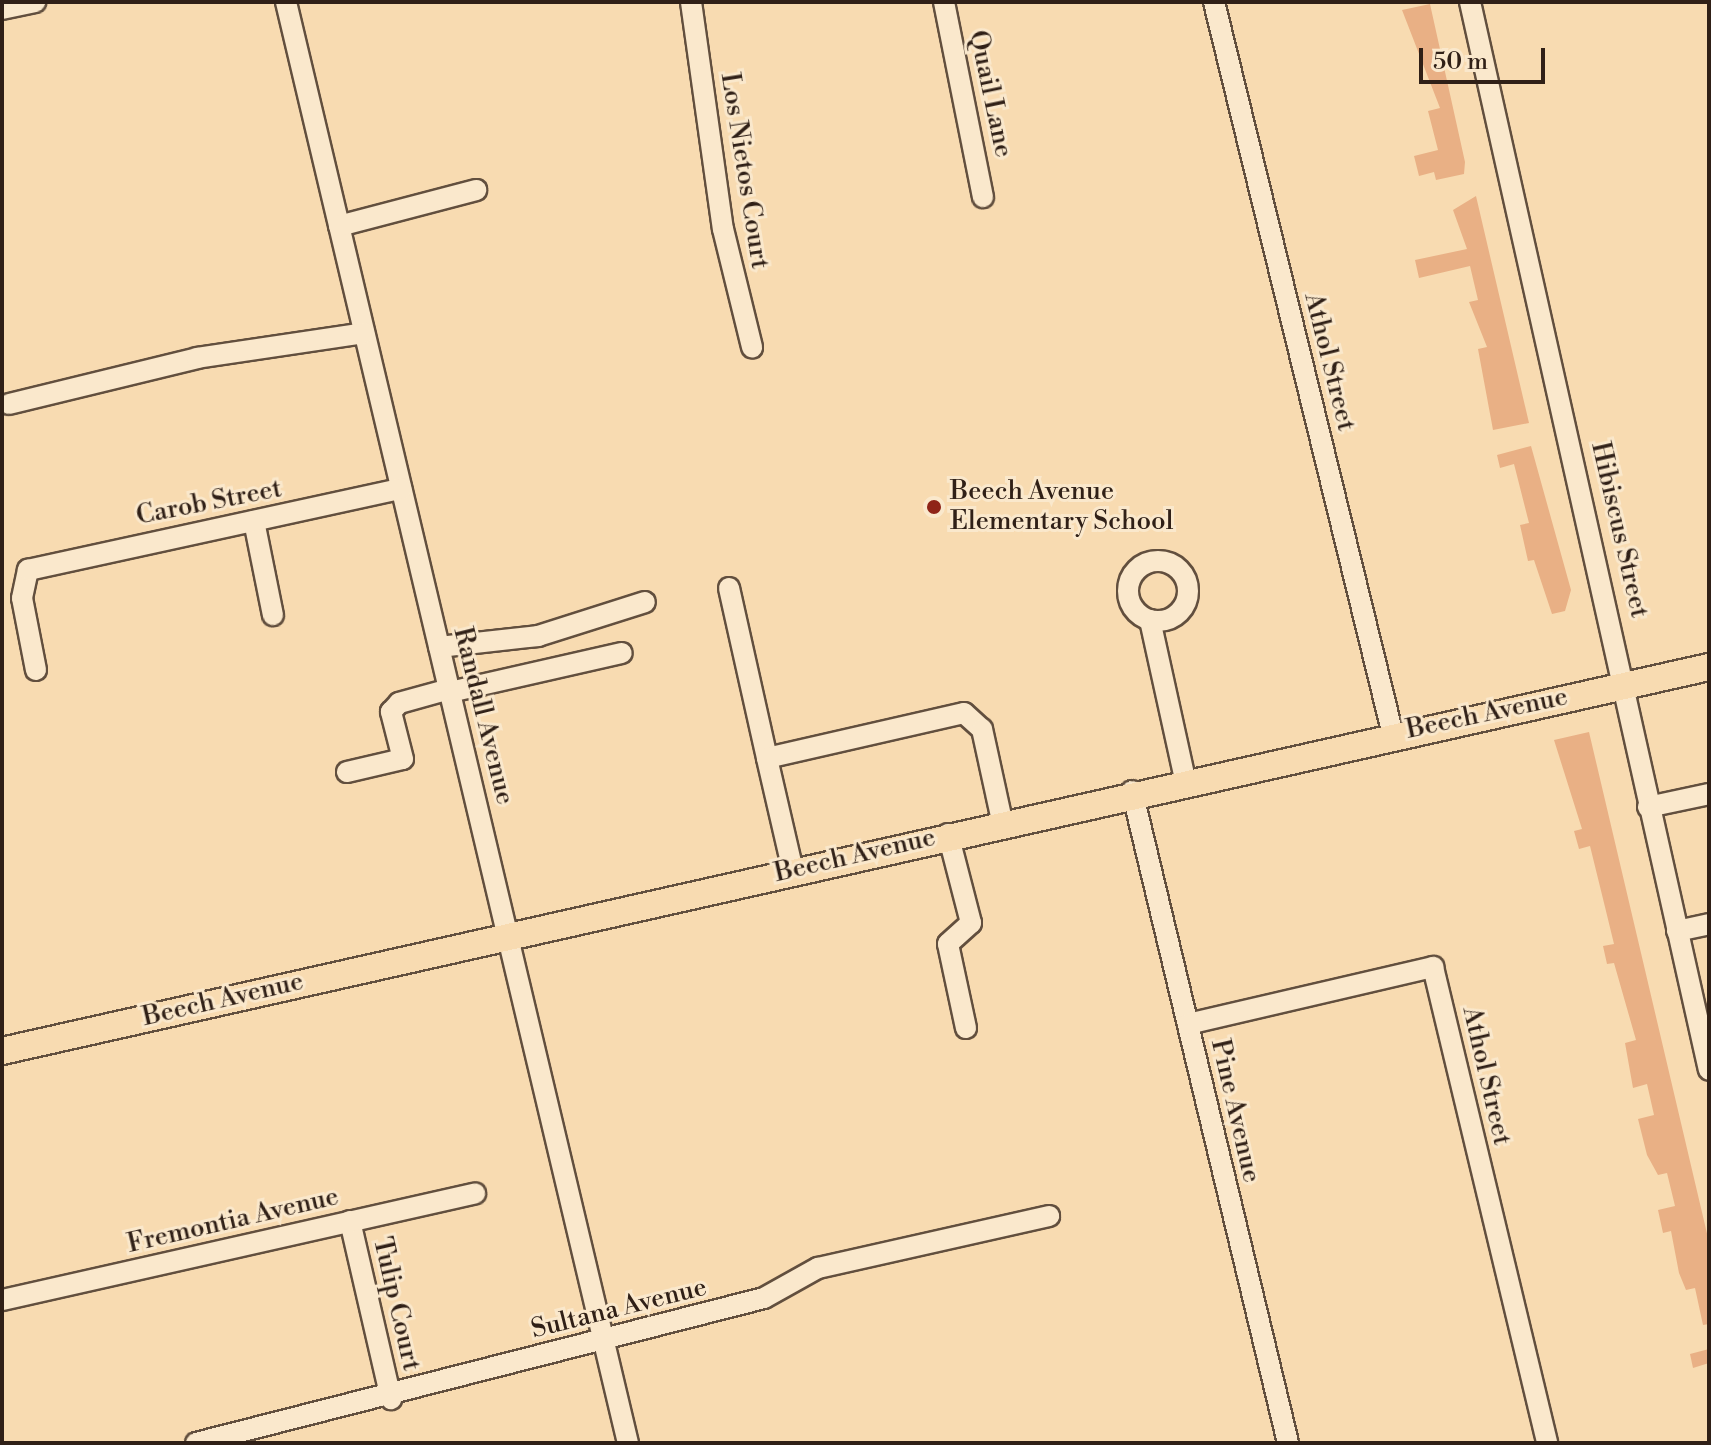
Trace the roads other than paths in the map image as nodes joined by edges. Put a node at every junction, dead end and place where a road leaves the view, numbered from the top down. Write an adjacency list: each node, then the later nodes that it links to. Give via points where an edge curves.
1 (35, 2): 7 (street)
2 (286, 2): 10 (street, Randall Avenue)
3 (691, 2): 12 (street, Los Nietos Court, via 723,229)
4 (944, 2): 9 (street, Quail Lane)
5 (1214, 2): 26 (street, Athol Street)
6 (1470, 2): 24 (street, Hibiscus Street)
7 (2, 9)
8 (476, 190): 10 (street)
9 (983, 197)
10 (339, 226): 11 (street, Randall Avenue)
11 (364, 333): 13 (street, via 197,358); 14 (street, Randall Avenue)
12 (752, 347)
13 (9, 404)
14 (401, 489): 15 (street, Carob Street); 20 (street, Randall Avenue)
15 (254, 521): 18 (street); 23 (street, Carob Street, via 28,570 22,598)
16 (729, 588): 27 (street)
17 (645, 602): 20 (street, via 538,636)
18 (273, 615)
19 (1150, 620): 29 (street)
20 (439, 647): 25 (street, Randall Avenue)
21 (622, 653): 25 (street)
22 (1709, 667): 24 (main road, Beech Avenue)
23 (36, 670)
24 (1628, 684): 26 (main road, Beech Avenue); 32 (street, Hibiscus Street)
25 (450, 690): 28 (street, via 399,703 391,712 403,759); 38 (street, Randall Avenue)
26 (1393, 735): 29 (main road, Beech Avenue)
27 (767, 758): 33 (street, via 964,713 982,729); 35 (street)
28 (347, 772)
29 (1185, 779): 30 (main road, Beech Avenue)
30 (1132, 791): 33 (main road, Beech Avenue); 39 (street, Pine Avenue)
31 (1709, 794): 32 (street)
32 (1648, 807): 37 (street, Hibiscus Street)
33 (1002, 821): 34 (main road, Beech Avenue)
34 (948, 834): 35 (main road, Beech Avenue); 40 (street, via 971,923 948,944)
35 (793, 871): 38 (main road, Beech Avenue)
36 (1709, 924): 37 (street)
37 (1677, 931): 42 (street, Hibiscus Street)
38 (509, 935): 41 (main road, Beech Avenue); 47 (street, Randall Avenue)
39 (1188, 1024): 51 (street, Pine Avenue); 52 (street, Athol Street, via 1433,967)
40 (966, 1028)
41 (2, 1051)
42 (1709, 1070)
43 (475, 1193): 45 (street, Fremontia Avenue)
44 (1049, 1216): 47 (street, Sultana Avenue, via 818,1268 764,1298)
45 (350, 1221): 46 (street, Fremontia Avenue); 48 (street, Tulip Court)
46 (2, 1300)
47 (604, 1340): 48 (street, Sultana Avenue); 50 (street, Randall Avenue)
48 (391, 1399): 49 (street, Sultana Avenue)
49 (196, 1443)
50 (628, 1443)
51 (1288, 1443)
52 (1547, 1443)

